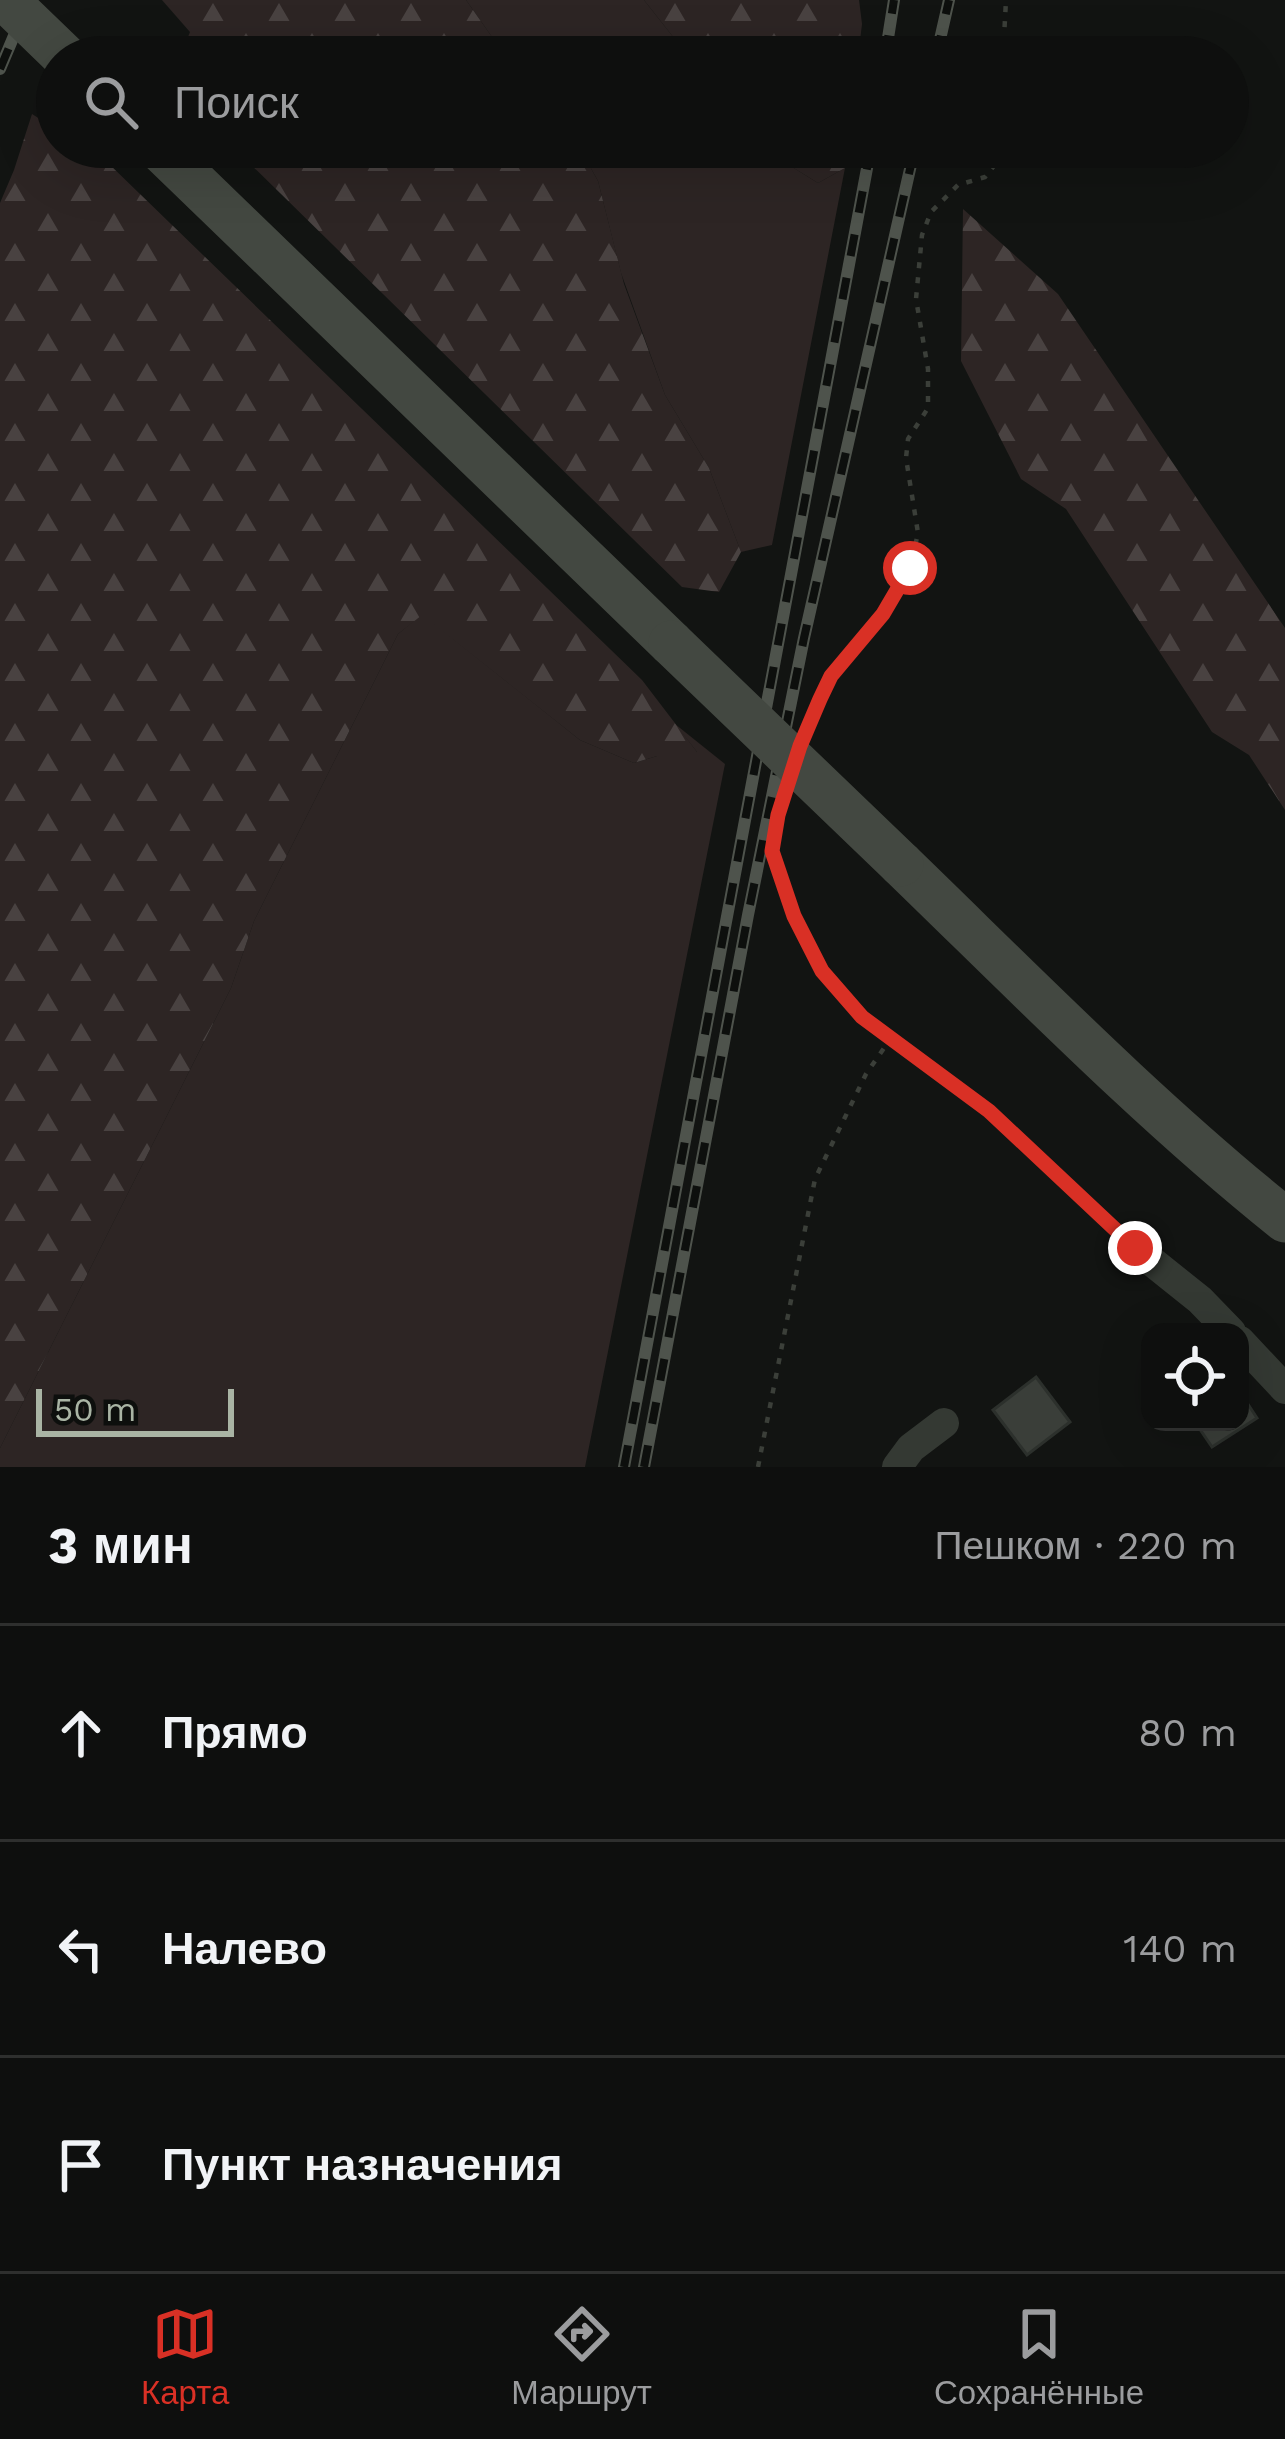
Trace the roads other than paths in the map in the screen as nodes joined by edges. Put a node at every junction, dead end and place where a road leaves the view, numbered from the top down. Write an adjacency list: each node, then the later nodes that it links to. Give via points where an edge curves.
1 (6, 0): 2 (main road, bridge)
2 (43, 36)
3 (180, 168): 4 (main road, bridge, via 1124,1080)
4 (1285, 1220)
5 (1135, 1248): 6 (street)
6 (1222, 1323)
7 (1249, 1351): 8 (street)
8 (1285, 1389)
9 (944, 1423): 10 (street)
10 (897, 1467)

